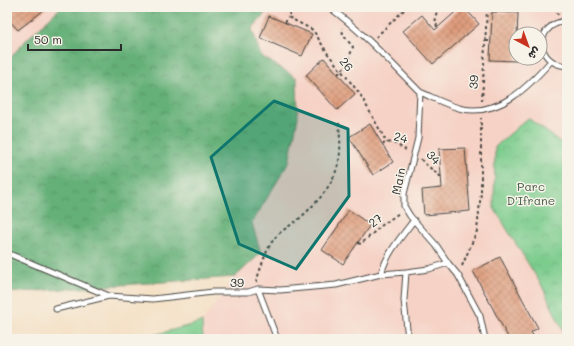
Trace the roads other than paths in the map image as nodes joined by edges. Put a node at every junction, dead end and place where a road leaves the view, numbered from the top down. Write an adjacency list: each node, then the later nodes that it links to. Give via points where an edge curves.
1 (329, 7): 5 (lane, via 371,42)
2 (567, 21): 3 (lane, via 554,24 545,33 542,45 546,57)
3 (551, 61): 4 (lane); 5 (lane, via 526,87 511,98 502,104 482,109 463,109)
4 (567, 66)
5 (420, 92): 6 (lane, Main, via 418,138 404,194 405,209)
6 (414, 220): 8 (lane, Main); 10 (lane, via 386,258)
7 (7, 253): 12 (lane, 39)
8 (448, 263): 9 (lane); 16 (lane, via 458,274 480,316)
9 (406, 272): 10 (lane, 39); 15 (lane, via 404,300)
10 (381, 274): 11 (lane, 39, via 336,285 280,290)
11 (258, 289): 12 (lane, 39, via 248,292 213,292 153,299); 14 (lane)
12 (109, 296): 13 (lane)
13 (56, 308)
14 (278, 339)
15 (408, 339)
16 (485, 339)

